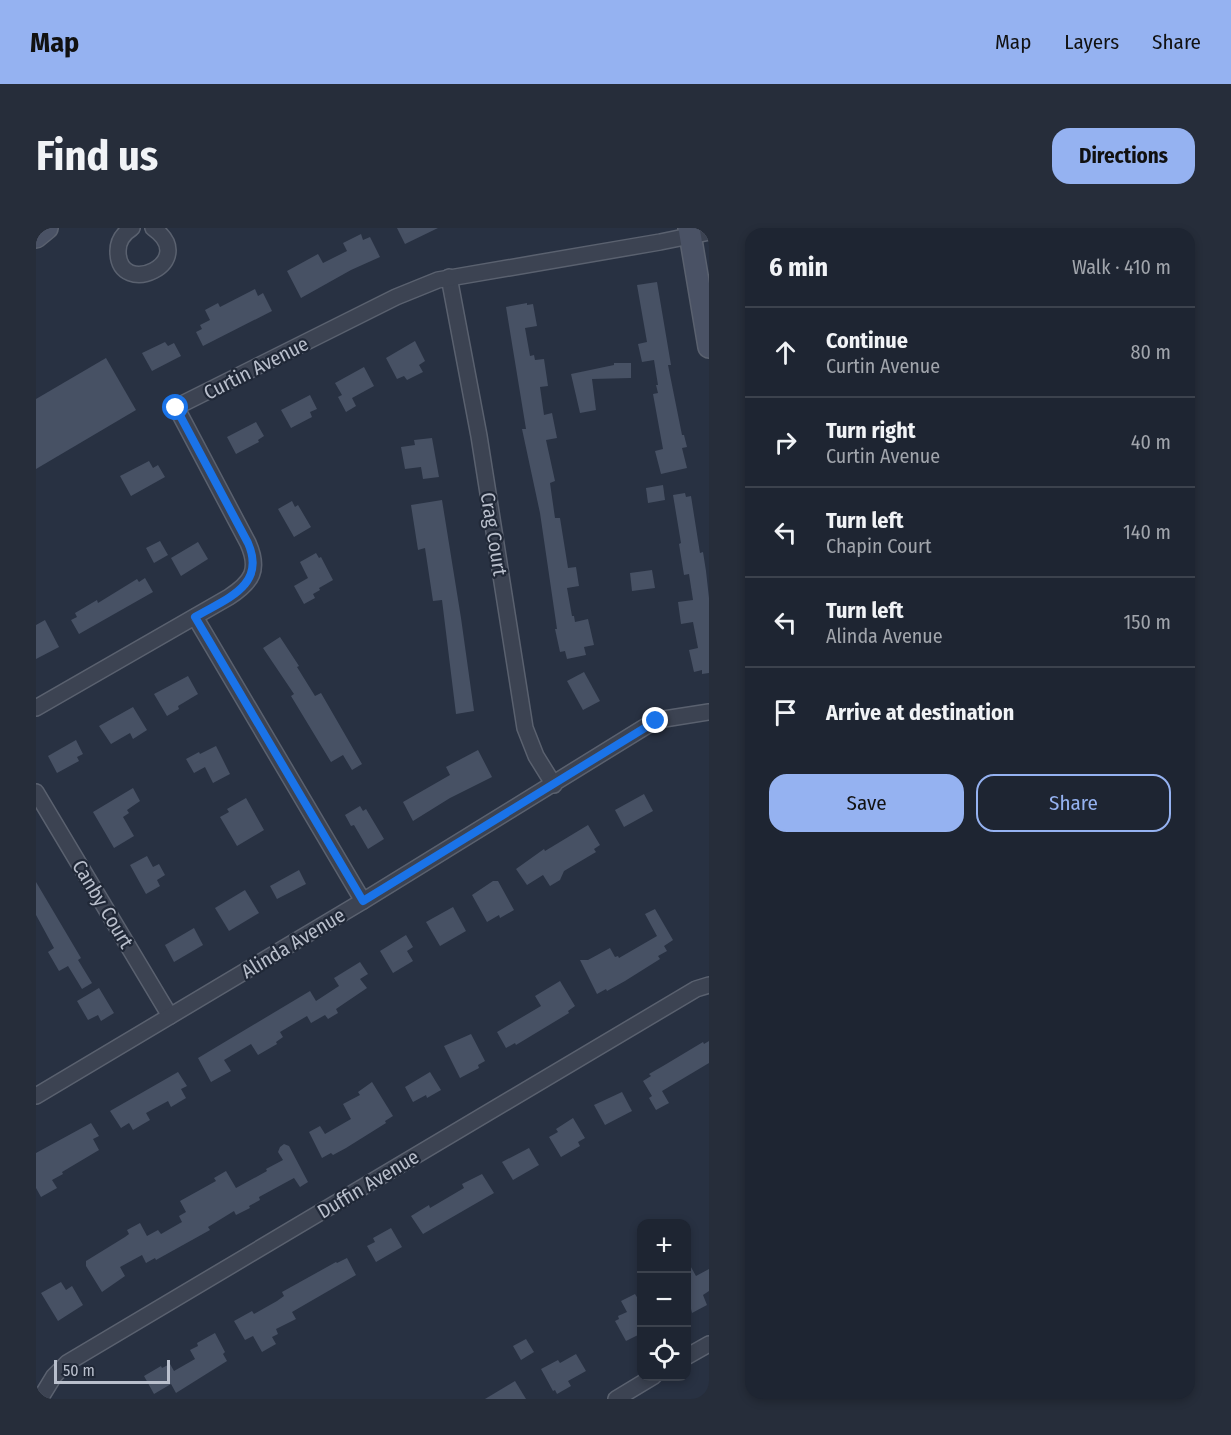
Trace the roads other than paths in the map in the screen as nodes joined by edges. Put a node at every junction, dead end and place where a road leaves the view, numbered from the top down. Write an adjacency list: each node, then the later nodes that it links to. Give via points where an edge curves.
1 (47, 228): 5 (main road)
2 (132, 228): 3 (street, via 117,249 124,267 141,275 151,274 165,261 166,242)
3 (160, 230)
4 (696, 232): 6 (street, Curtin Avenue); 7 (main road)
5 (36, 237)
6 (449, 277): 8 (street, Curtin Avenue, via 396,297 176,408 248,543 254,562 252,575 243,586); 11 (street, Crag Court, via 525,728)
7 (709, 344)
8 (195, 617): 9 (street, Curtin Avenue); 13 (street)
9 (36, 708)
10 (709, 712): 11 (street, Alinda Avenue, via 656,721)
11 (554, 785): 13 (street, Alinda Avenue)
12 (36, 792): 15 (street, Canby Court)
13 (363, 901): 15 (street, Alinda Avenue)
14 (709, 985): 20 (street, Duffin Avenue, via 688,993 68,1363 54,1376)
15 (170, 1016): 16 (street, Alinda Avenue)
16 (36, 1096)
17 (709, 1344): 18 (street)
18 (691, 1355)
19 (647, 1381): 21 (street)
20 (40, 1399)
21 (616, 1399)

